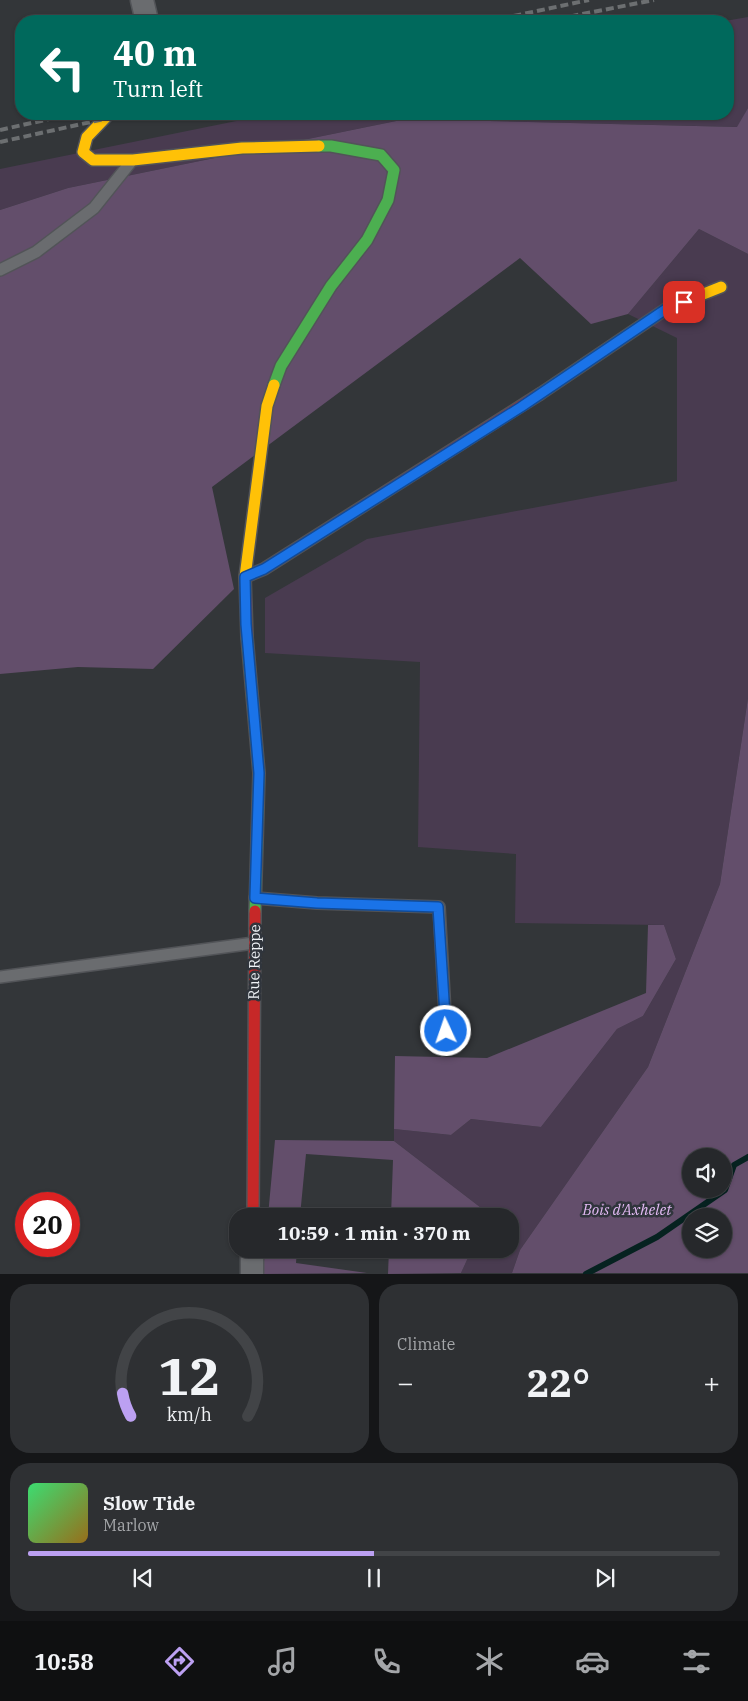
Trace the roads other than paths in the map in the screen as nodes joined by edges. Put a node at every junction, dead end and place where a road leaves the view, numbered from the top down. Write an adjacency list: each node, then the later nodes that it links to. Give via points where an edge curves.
1 (142, 0): 2 (street)
2 (146, 15)
3 (103, 120): 4 (street, via 87,137 83,152 93,160)
4 (133, 160): 5 (lane, via 94,208 36,252); 7 (street, Rue Reppe, via 242,148 331,146 381,155 394,170 388,200 366,240 331,286 281,366 267,406)
5 (0, 270)
6 (721, 287): 7 (street, via 666,309 521,407 264,569)
7 (245, 577): 8 (street, Rue Reppe, via 259,773)
8 (255, 898): 9 (street, Rue Reppe); 11 (lane, via 438,907)
9 (254, 943): 10 (lane); 12 (street, Rue Reppe)
10 (0, 977)
11 (447, 1049)
12 (253, 1208)
13 (252, 1258): 14 (street)
14 (252, 1274)

